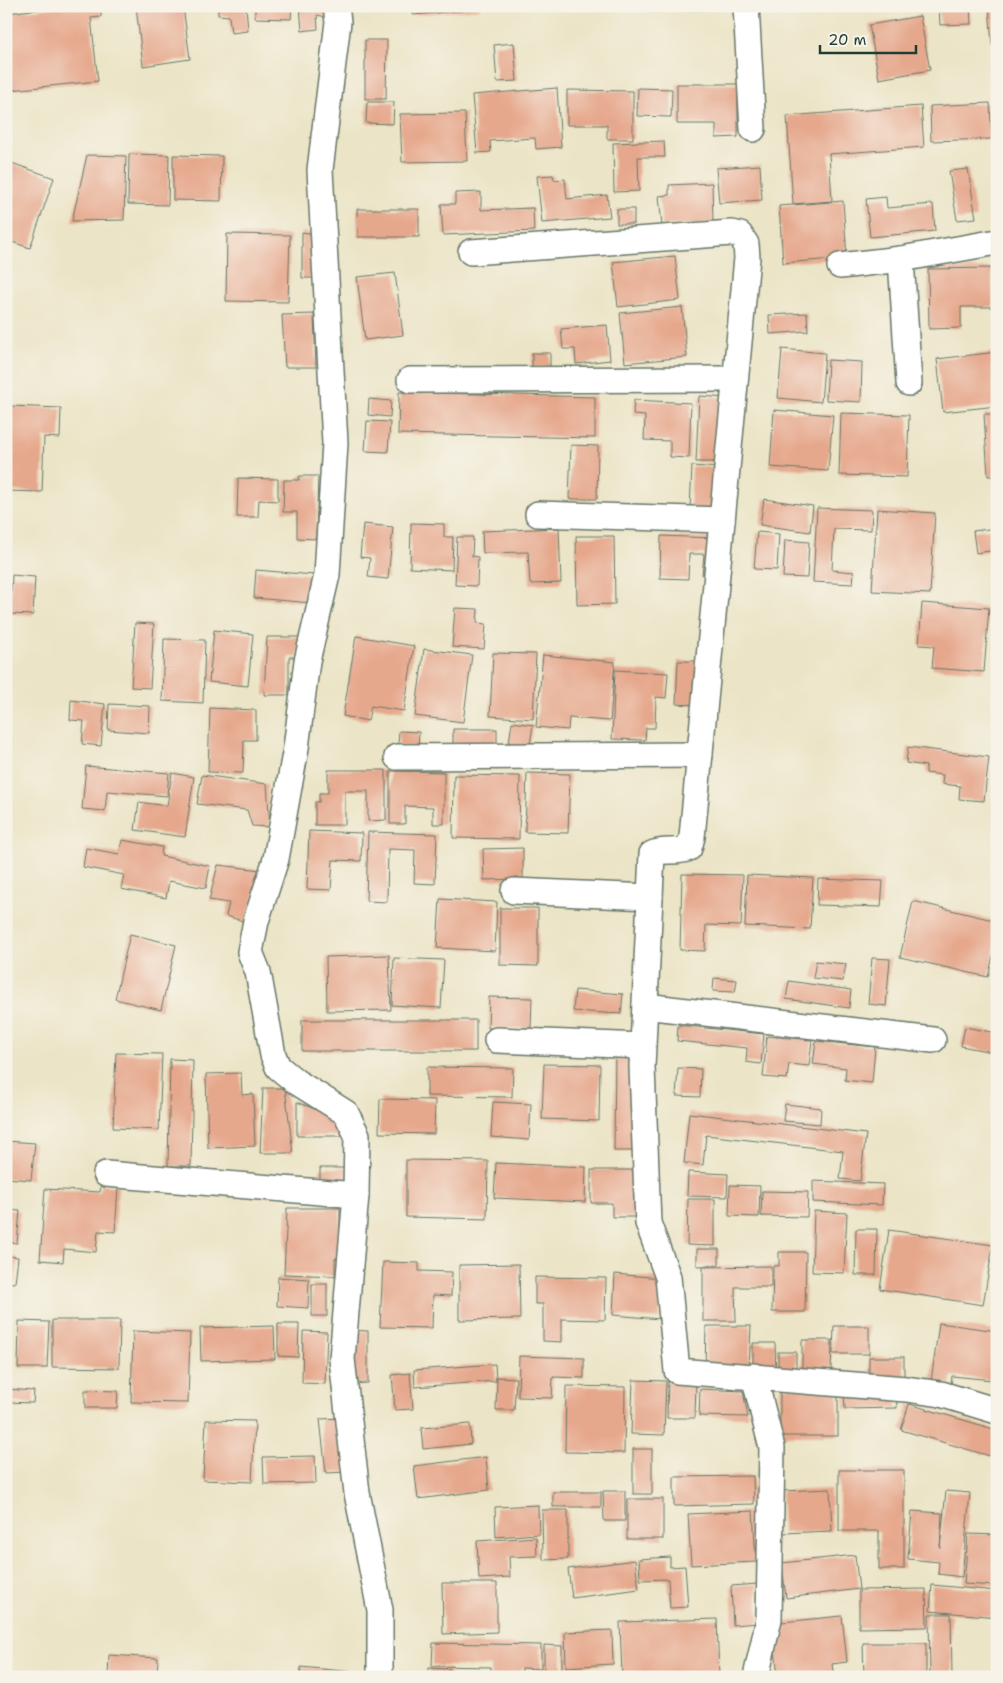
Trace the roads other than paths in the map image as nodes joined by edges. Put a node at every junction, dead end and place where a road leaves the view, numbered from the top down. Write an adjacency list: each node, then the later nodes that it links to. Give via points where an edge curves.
1 (336, 6): 22 (street, via 338,22 320,170 335,442 327,575 307,660 296,748 276,859 256,920 250,952 258,972 278,1067 346,1114 357,1135)
2 (746, 6): 3 (street)
3 (754, 129)
4 (997, 242): 6 (street)
5 (471, 252): 8 (street, via 732,233 740,235 746,244 747,258)
6 (901, 259): 7 (street); 10 (street)
7 (840, 266)
8 (735, 379): 9 (street); 12 (street)
9 (410, 380)
10 (909, 383)
11 (538, 514): 12 (street)
12 (722, 520): 13 (street)
13 (700, 755): 14 (street); 16 (street, via 689,848 652,854)
14 (397, 758)
15 (514, 891): 16 (street)
16 (650, 897): 17 (street)
17 (645, 1006): 19 (street); 20 (street)
18 (497, 1040): 20 (street)
19 (933, 1040)
20 (643, 1046): 23 (street, via 648,1223 668,1277 677,1371)
21 (106, 1174): 22 (street)
22 (356, 1195): 25 (street, via 342,1359 358,1493 380,1610)
23 (754, 1376): 24 (street, via 941,1394); 26 (street, via 772,1448 769,1619)
24 (997, 1411)
25 (380, 1677)
26 (756, 1677)

